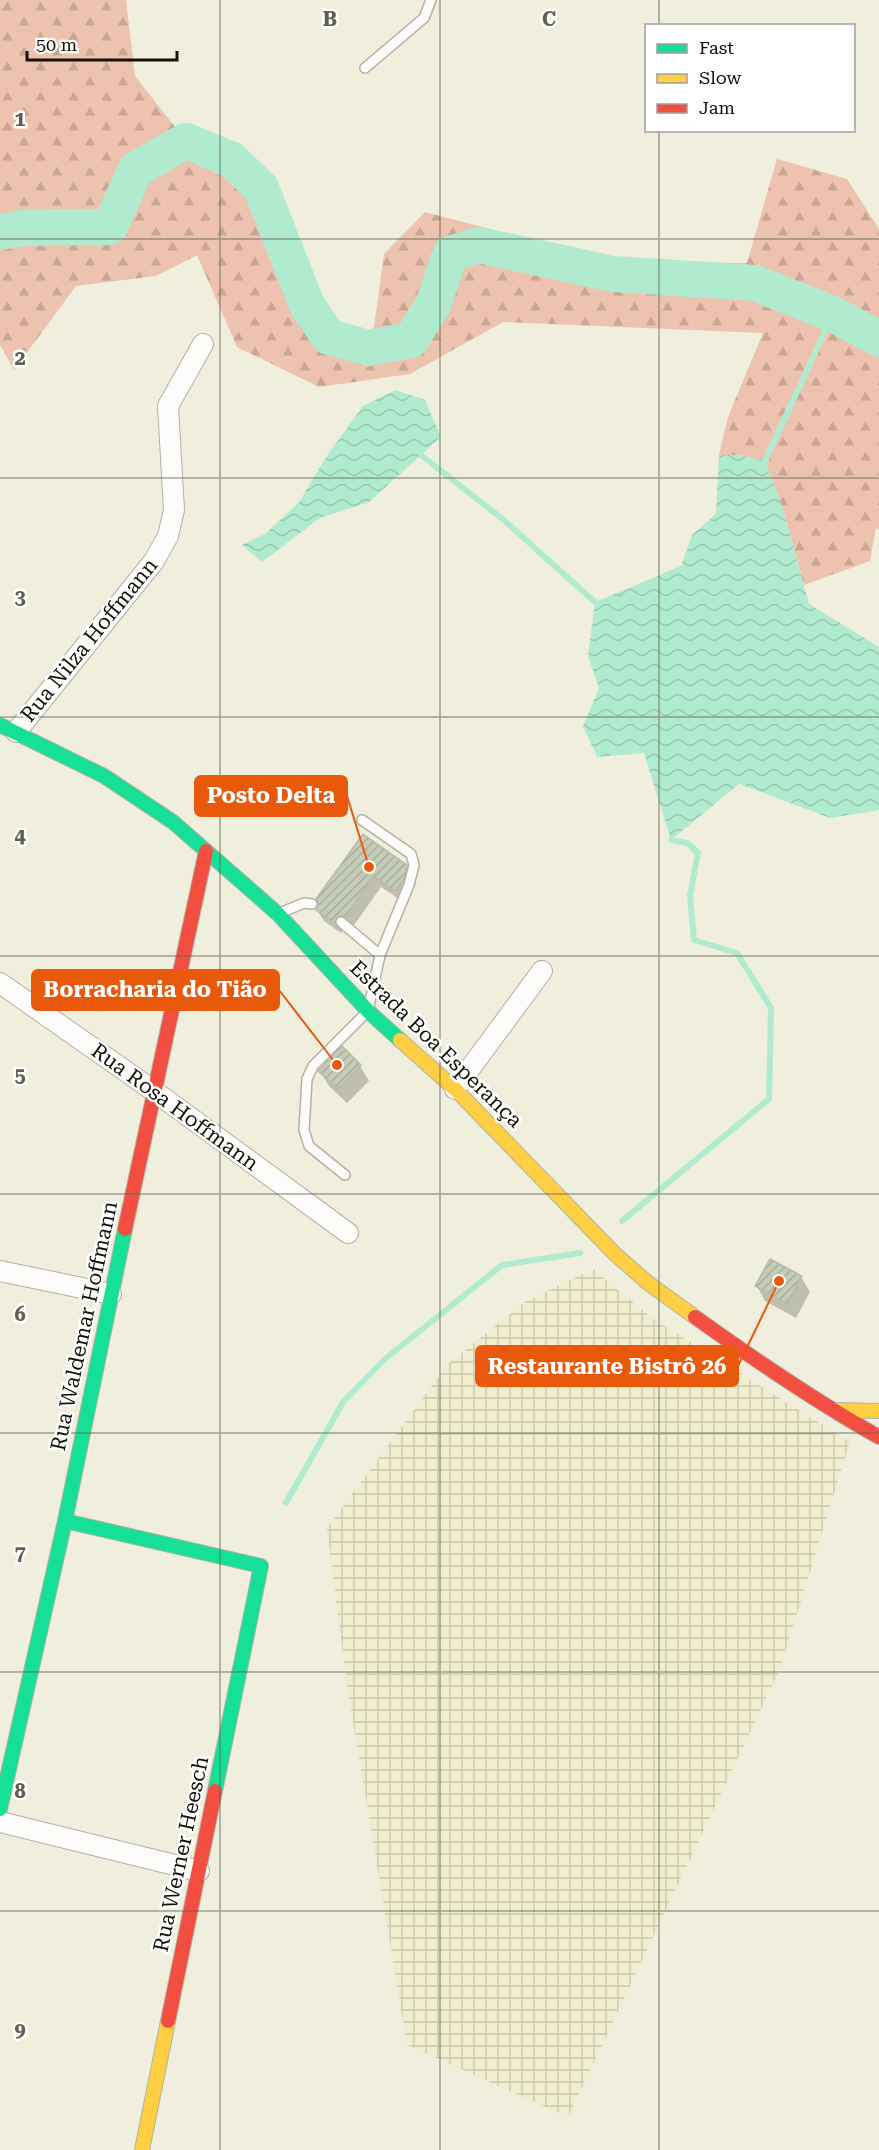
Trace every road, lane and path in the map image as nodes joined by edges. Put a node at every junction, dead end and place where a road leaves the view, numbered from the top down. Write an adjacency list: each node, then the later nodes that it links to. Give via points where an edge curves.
1 (431, 0): 2 (lane, via 424,18)
2 (365, 68)
3 (203, 344): 4 (street, Rua Nilza Hoffmann, via 168,406 174,510 168,536 154,561)
4 (8, 728): 6 (street, Estrada Boa Esperança, via 138,797)
5 (362, 820): 10 (lane, via 411,854 414,865)
6 (206, 851): 8 (street, Estrada Boa Esperança); 15 (street, Rua Waldemar Hoffmann)
7 (312, 904): 8 (lane, via 303,903)
8 (278, 914): 13 (street, Estrada Boa Esperança)
9 (341, 922): 10 (lane)
10 (380, 955): 13 (lane)
11 (542, 971): 14 (street)
12 (0, 983): 15 (street, Rua Rosa Hoffmann)
13 (368, 1011): 14 (street, Estrada Boa Esperança); 16 (lane, via 313,1066 307,1079 304,1130 309,1146)
14 (455, 1089): 20 (street, Estrada Boa Esperança, via 648,1283 732,1345)
15 (154, 1092): 17 (street, Rua Rosa Hoffmann); 19 (street, Rua Waldemar Hoffmann)
16 (345, 1176)
17 (348, 1233)
18 (0, 1270): 19 (street)
19 (111, 1294): 23 (street, Rua Waldemar Hoffmann)
20 (831, 1410): 21 (street); 22 (street, Estrada Boa Esperança)
21 (879, 1411)
22 (879, 1437)
23 (65, 1521): 24 (street, Rua Waldemar Hoffmann); 26 (street, Rua Werner Heesch, via 261,1566)
24 (0, 1809)
25 (0, 1822): 26 (street)
26 (199, 1871): 27 (street, Rua Werner Heesch)
27 (142, 2150)

